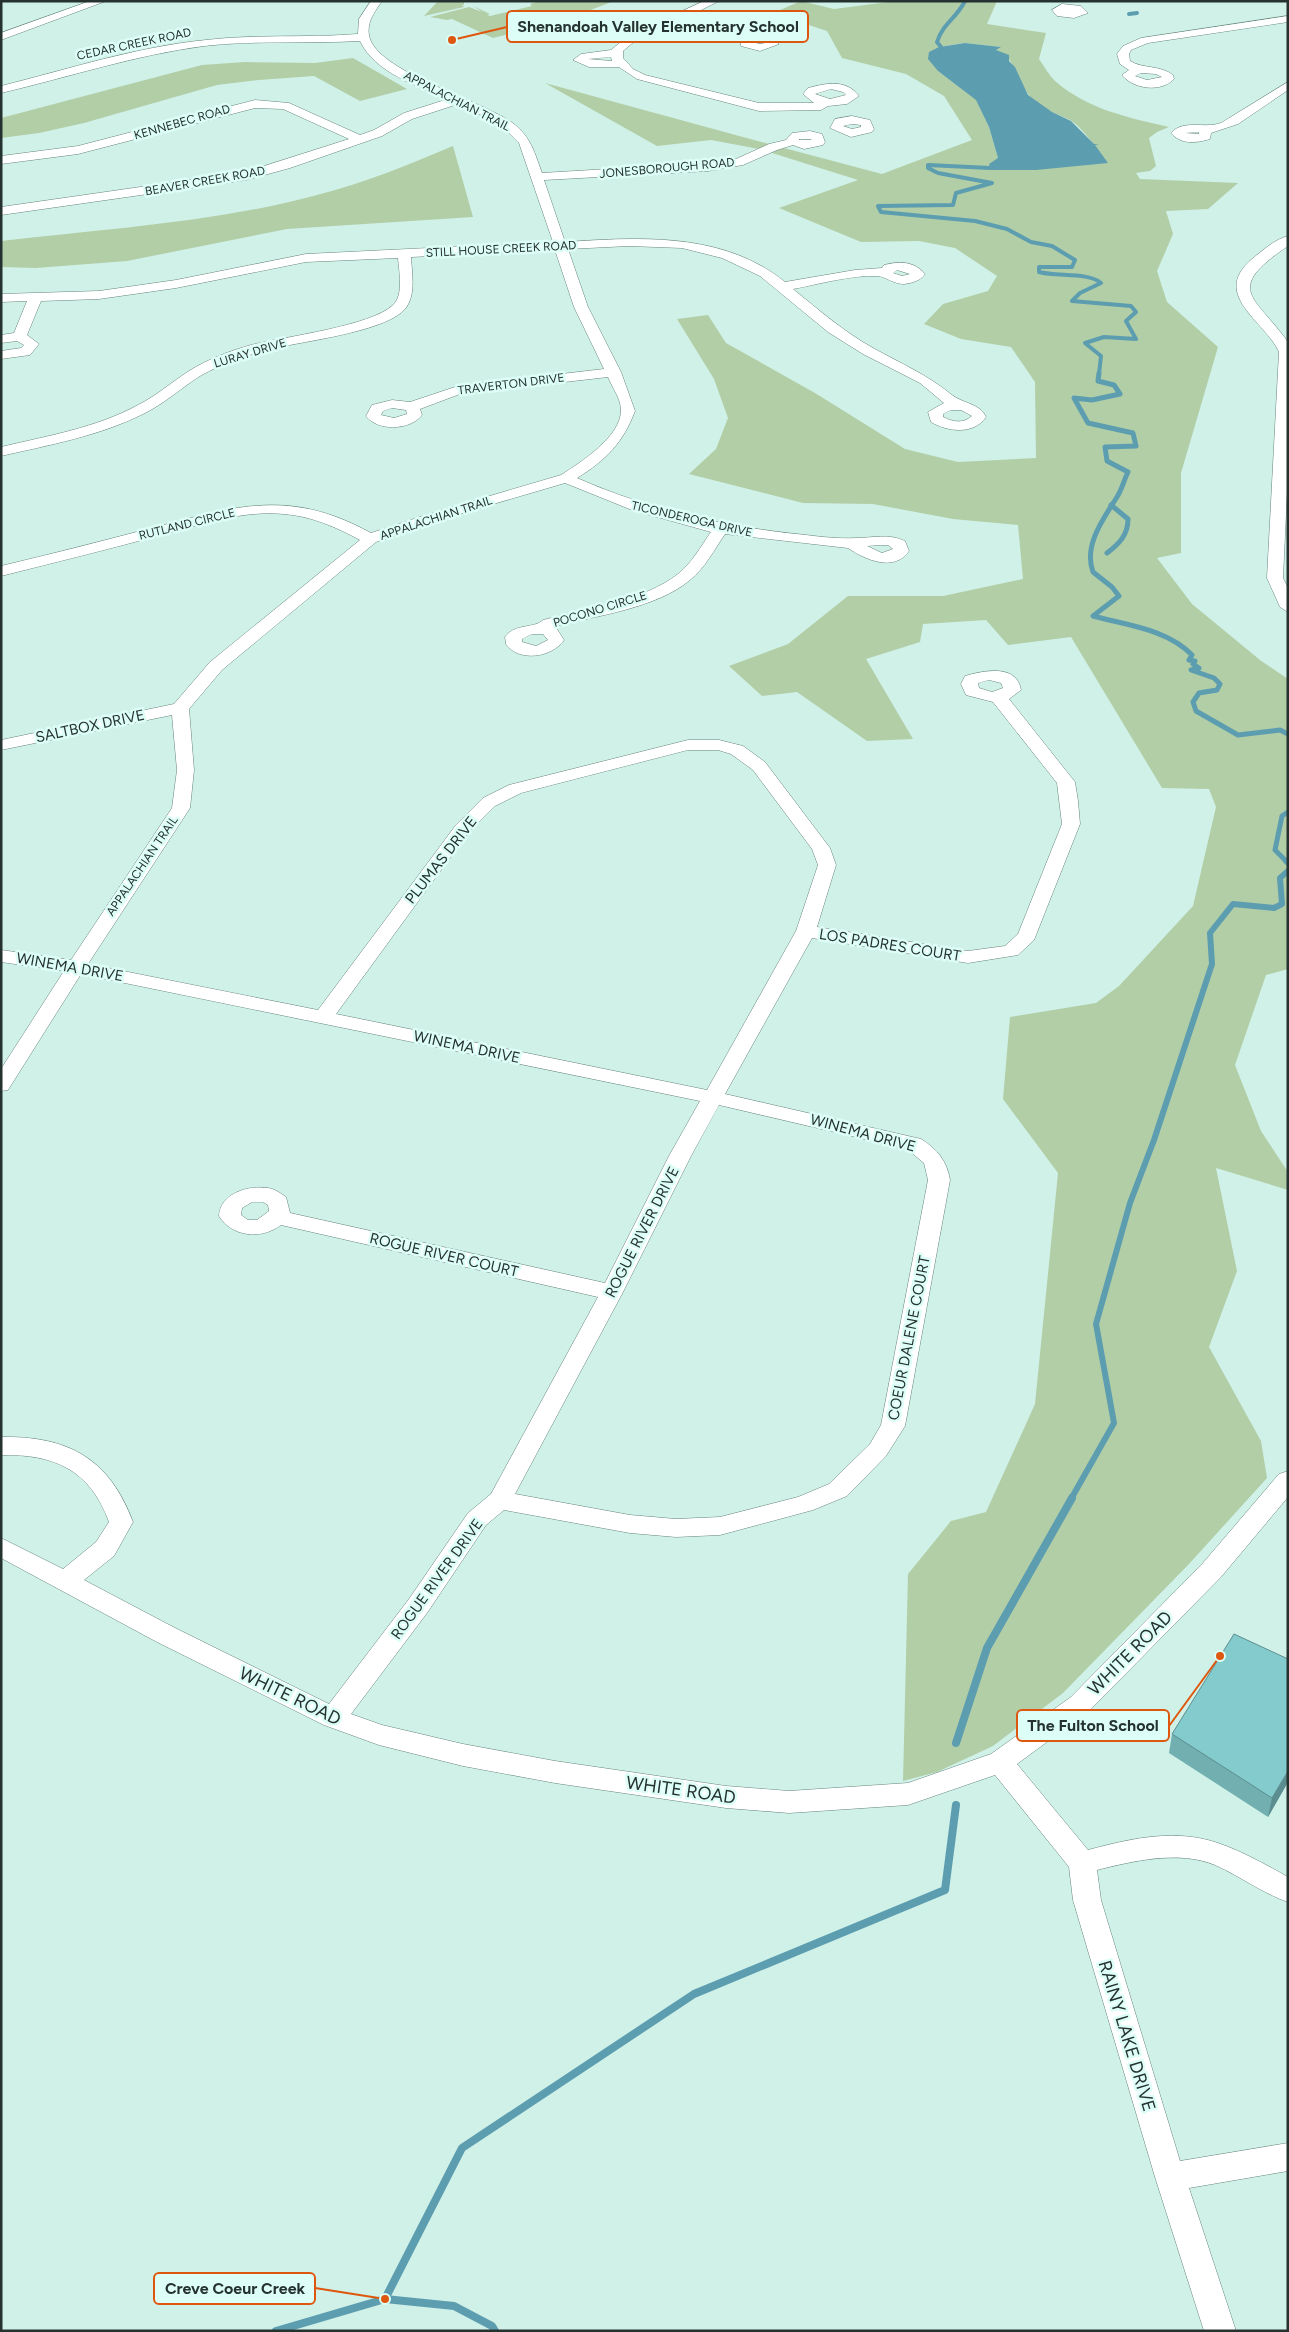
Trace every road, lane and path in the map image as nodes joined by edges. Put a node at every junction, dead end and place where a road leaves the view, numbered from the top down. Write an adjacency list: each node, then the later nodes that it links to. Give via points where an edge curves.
1 (100, 1): 6 (street)
2 (377, 1): 7 (street, via 366,16)
3 (714, 1): 5 (street)
4 (1288, 19): 9 (street, via 1145,40 1123,54 1124,62)
5 (671, 21): 8 (street); 13 (street, via 621,45 618,58 642,77 759,107 824,104)
6 (1, 37)
7 (364, 37): 11 (street, CEDAR CREEK ROAD, via 182,46); 12 (street, APPALACHIAN TRAIL, via 371,51 389,66)
8 (747, 40)
9 (1137, 70)
10 (1288, 85): 14 (street, via 1221,128)
11 (1, 90)
12 (457, 100): 15 (street, BEAVER CREEK ROAD, via 408,116 378,133); 18 (street, APPALACHIAN TRAIL, via 506,124 520,135)
13 (842, 121)
14 (1204, 131)
15 (358, 139): 17 (street, KENNEBEC ROAD, via 285,106 255,104 78,150); 19 (street, BEAVER CREEK ROAD, via 246,176)
16 (792, 142): 18 (street, JONESBOROUGH ROAD, via 739,162 708,167)
17 (1, 160)
18 (538, 178): 21 (street, APPALACHIAN TRAIL)
19 (1, 211)
20 (1288, 240): 39 (street, via 1251,267 1242,284 1254,312 1283,343 1286,352 1275,578)
21 (560, 245): 22 (street, STILL HOUSE CREEK ROAD); 24 (street, STILL HOUSE CREEK ROAD, via 682,244 750,264); 30 (street, APPALACHIAN TRAIL, via 581,307)
22 (404, 255): 26 (street, STILL HOUSE CREEK ROAD, via 339,254 176,284 99,295); 33 (street, LURAY DRIVE, via 405,299 387,315 231,357 196,373 136,412 78,433)
23 (885, 272): 24 (street)
24 (782, 286): 31 (street, STILL HOUSE CREEK ROAD, via 833,329 925,380)
25 (1, 298): 26 (street, STILL HOUSE CREEK ROAD)
26 (35, 298): 27 (street)
27 (19, 337): 28 (street); 29 (street, via 30,341 30,349)
28 (1, 339)
29 (1, 355)
30 (614, 372): 32 (street, TRAVERTON DRIVE, via 450,392); 34 (street, APPALACHIAN TRAIL, via 628,411 625,422 611,444)
31 (956, 406)
32 (412, 407)
33 (1, 452)
34 (566, 478): 35 (street, TICONDEROGA DRIVE, via 633,506); 36 (street, APPALACHIAN TRAIL)
35 (722, 528): 37 (street, TICONDEROGA DRIVE); 40 (street, POCONO CIRCLE, via 684,577 672,585 630,602 549,623)
36 (370, 539): 38 (street, RUTLAND CIRCLE, via 324,517 258,508); 42 (street, APPALACHIAN TRAIL, via 216,666)
37 (853, 544)
38 (1, 571)
39 (1288, 607)
40 (543, 629)
41 (998, 696): 45 (street, LOS PADRES COURT, via 1066,782 1070,801 1072,824 1027,936 1011,951 968,957)
42 (180, 708): 43 (street, SALTBOX DRIVE); 47 (street, APPALACHIAN TRAIL, via 186,769 186,789 181,808)
43 (1, 745)
44 (719, 745): 45 (street, ROGUE RIVER DRIVE, via 736,750 759,766 821,848 827,865); 48 (street, PLUMAS DRIVE, via 688,745 515,789 489,802 462,829)
45 (806, 932): 50 (street, ROGUE RIVER DRIVE)
46 (1, 956): 47 (street, WINEMA DRIVE)
47 (76, 966): 48 (street, WINEMA DRIVE); 49 (street, APPALACHIAN TRAIL)
48 (324, 1016): 50 (street, WINEMA DRIVE)
49 (1, 1085)
50 (713, 1099): 51 (street, WINEMA DRIVE, via 774,1110 904,1142); 53 (street, ROGUE RIVER DRIVE, via 680,1156)
51 (929, 1153): 56 (street, COEUR DALENE COURT, via 937,1165 939,1180 893,1426 878,1450 838,1490 804,1504 720,1526 676,1528 630,1524)
52 (277, 1217): 53 (street, ROGUE RIVER COURT)
53 (612, 1292): 56 (street, ROGUE RIVER DRIVE)
54 (1, 1446): 58 (street, via 38,1447 72,1460 93,1474 111,1496 120,1522 105,1549)
55 (1288, 1480): 60 (street, WHITE ROAD, via 1212,1570 1080,1704)
56 (500, 1500): 59 (street, ROGUE RIVER DRIVE, via 478,1519 418,1606)
57 (1, 1547): 58 (street, WHITE ROAD)
58 (66, 1580): 59 (street, WHITE ROAD, via 166,1635)
59 (333, 1718): 60 (street, WHITE ROAD, via 378,1735 554,1772 726,1797 789,1802 908,1794)
60 (1000, 1762): 61 (street)
61 (1082, 1863): 62 (street, via 1134,1849 1161,1846 1189,1849 1218,1854); 64 (street, RAINY LAKE DRIVE, via 1087,1900)
62 (1288, 1890)
63 (1288, 2157): 64 (street)
64 (1170, 2177): 65 (street, RAINY LAKE DRIVE)
65 (1220, 2331)

